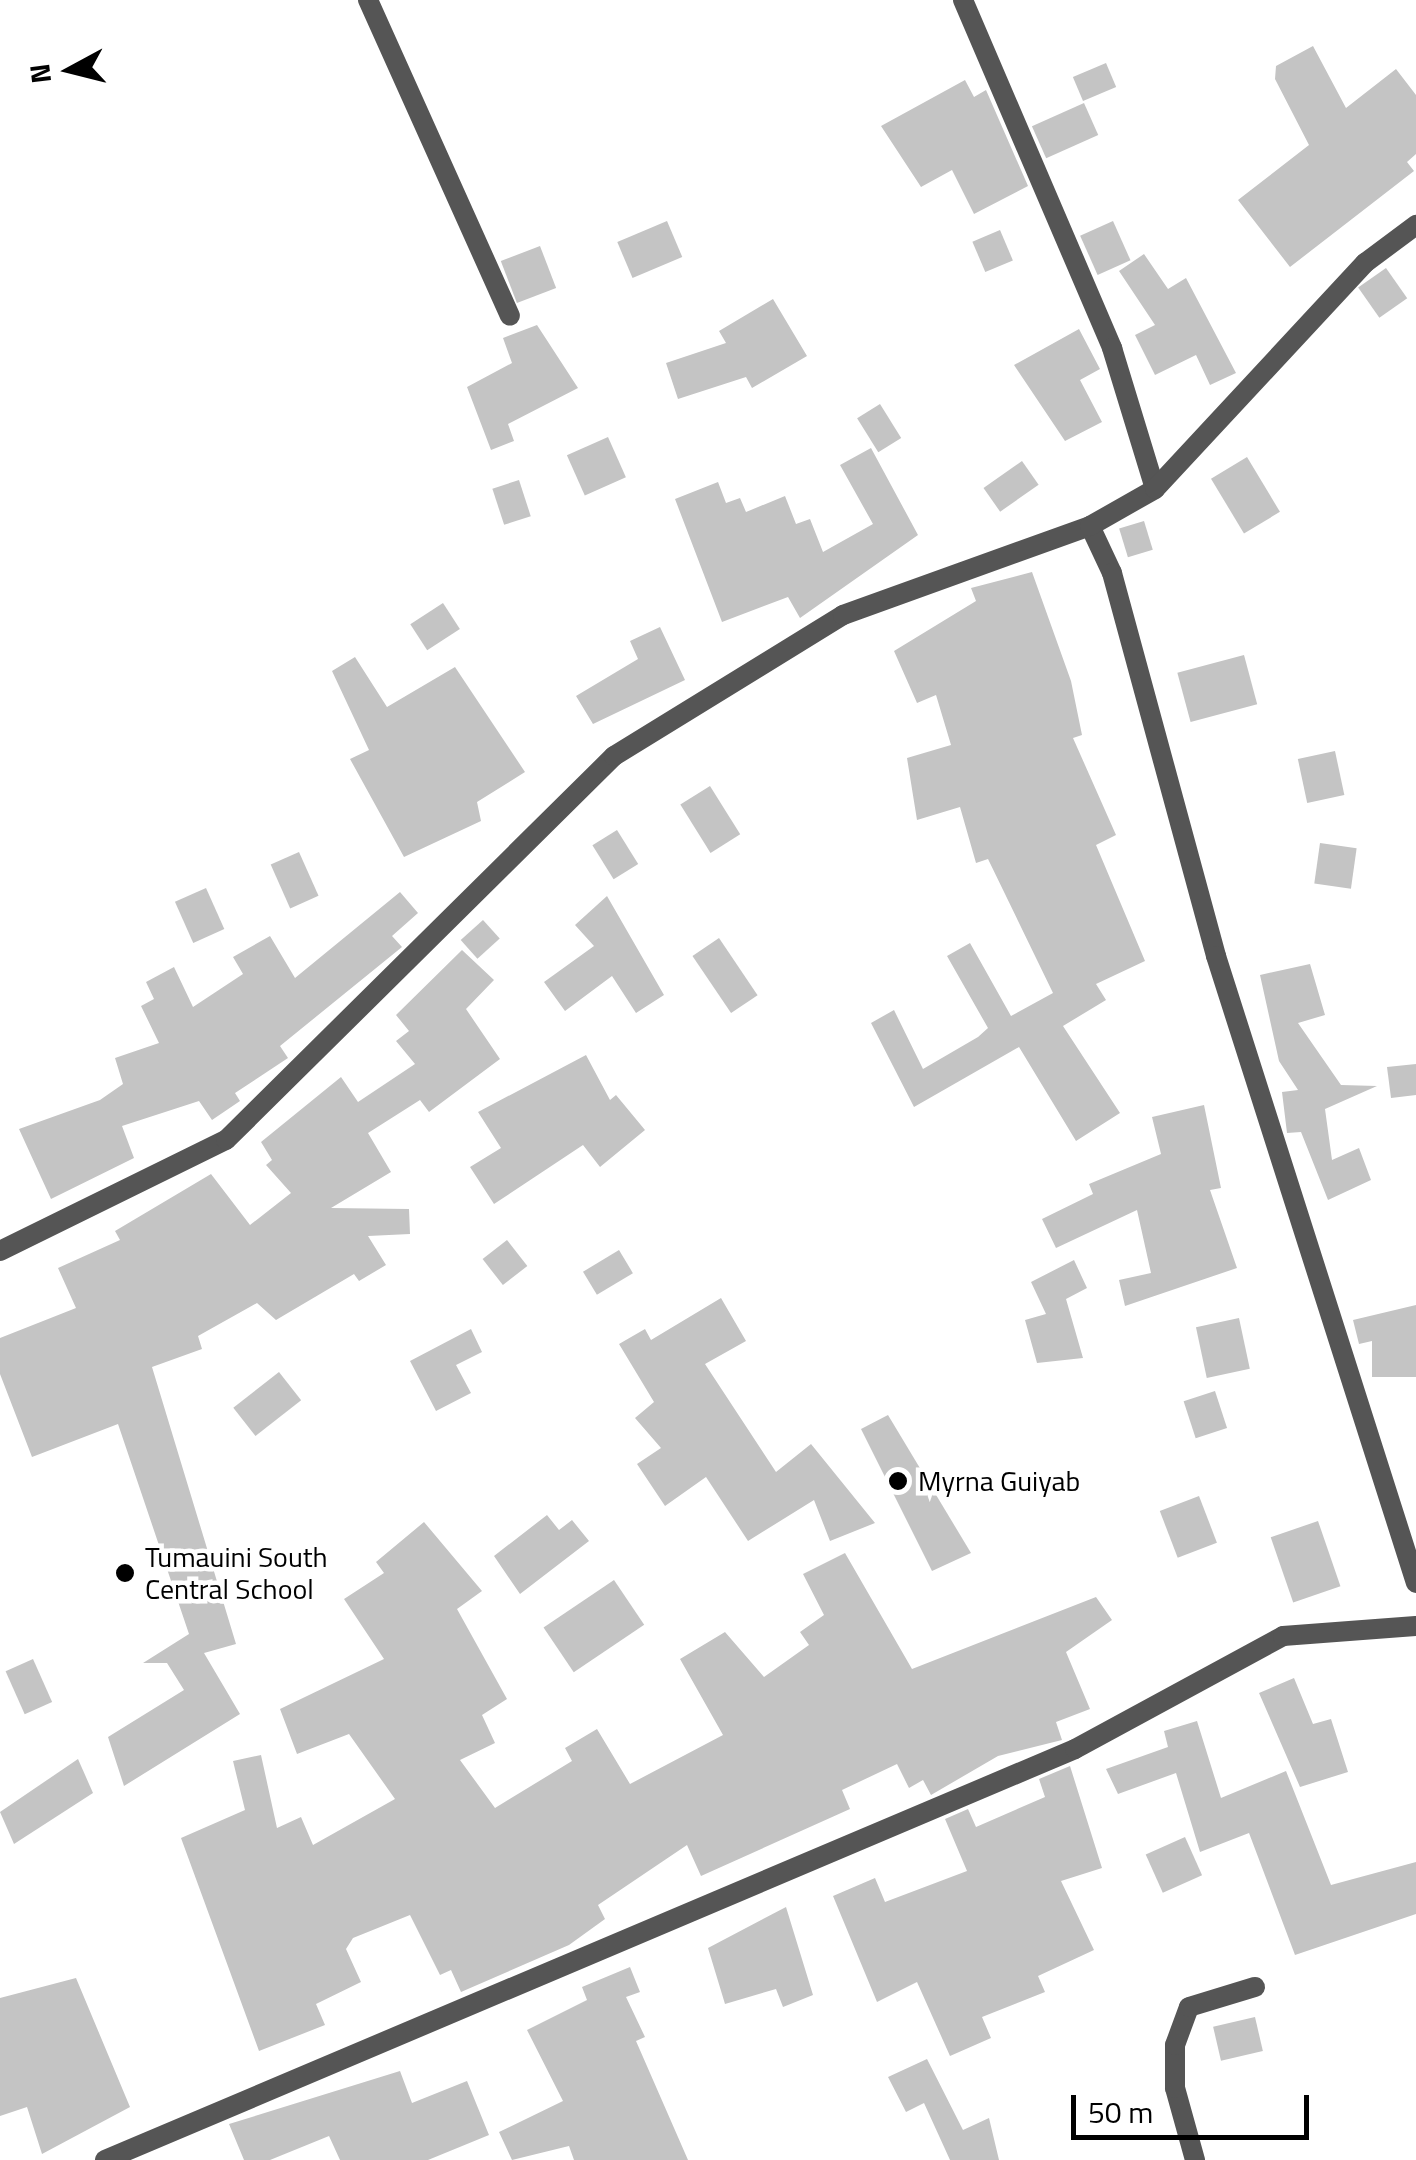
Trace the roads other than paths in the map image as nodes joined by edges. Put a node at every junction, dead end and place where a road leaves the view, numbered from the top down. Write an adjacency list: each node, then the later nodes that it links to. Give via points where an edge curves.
1 (368, 0): 4 (street)
2 (963, 0): 5 (street, via 1112,348)
3 (1416, 225): 5 (street, via 1365,263)
4 (510, 316)
5 (1155, 489): 6 (street)
6 (1090, 526): 7 (street, via 843,615 614,756 226,1140); 8 (street, via 1112,573 1216,956)
7 (0, 1252)
8 (1416, 1583)
9 (1416, 1626): 11 (street, via 1283,1636 1075,1749)
10 (1255, 1987): 12 (street, via 1189,2007 1175,2045 1175,2088)
11 (105, 2160)
12 (1195, 2160)

